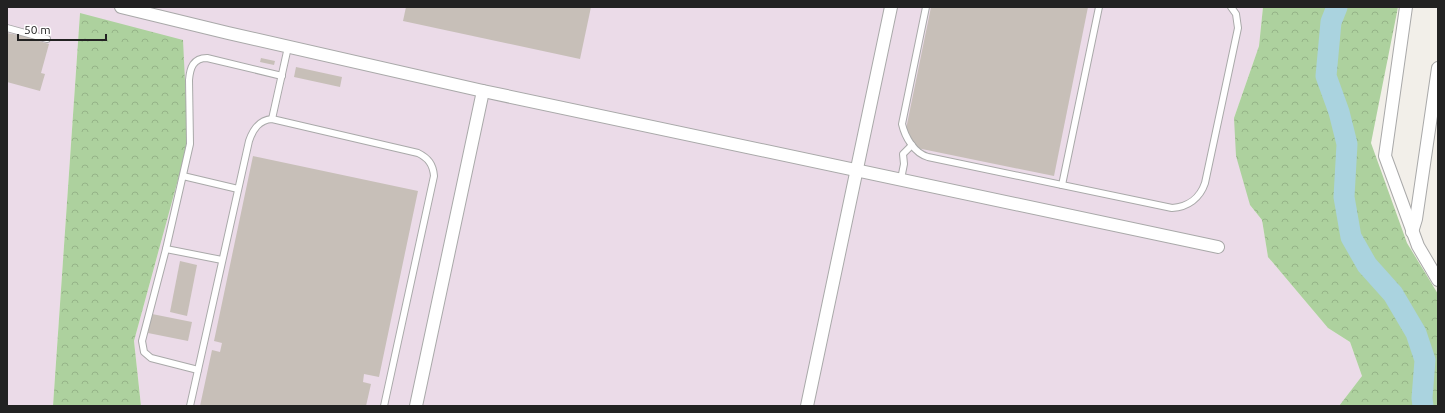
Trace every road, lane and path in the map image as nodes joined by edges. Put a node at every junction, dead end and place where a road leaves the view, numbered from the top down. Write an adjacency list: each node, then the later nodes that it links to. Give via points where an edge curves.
1 (121, 7): 9 (street)
2 (891, 7): 16 (street)
3 (926, 7): 15 (lane, via 902,124)
4 (1099, 7): 19 (lane)
5 (1231, 7): 19 (lane, via 1236,14 1238,28 1206,183 1199,195 1187,204 1172,208)
6 (1406, 7): 21 (street, via 1385,156)
7 (7, 28): 8 (lane)
8 (47, 39)
9 (288, 47): 11 (lane); 12 (street)
10 (1438, 68): 13 (street)
11 (282, 76): 14 (lane); 17 (lane, via 207,58 200,58 195,62 189,75 191,141)
12 (483, 91): 16 (street); 29 (street)
13 (1436, 91): 21 (street)
14 (272, 120): 20 (lane, via 262,122 251,133); 28 (lane, via 418,153 425,156 433,169 434,176)
15 (912, 145): 18 (lane, via 902,154 904,164); 19 (lane, via 924,156)
16 (857, 169): 18 (street); 30 (street)
17 (183, 176): 20 (lane); 23 (lane)
18 (901, 179): 22 (street)
19 (1062, 185)
20 (238, 189): 24 (lane)
21 (1412, 232): 25 (street)
22 (1218, 247)
23 (166, 249): 24 (lane); 26 (lane, via 143,336 144,352 151,358)
24 (222, 260): 26 (lane)
25 (1438, 280)
26 (198, 370): 27 (lane)
27 (190, 406)
28 (384, 406)
29 (416, 406)
30 (807, 406)

